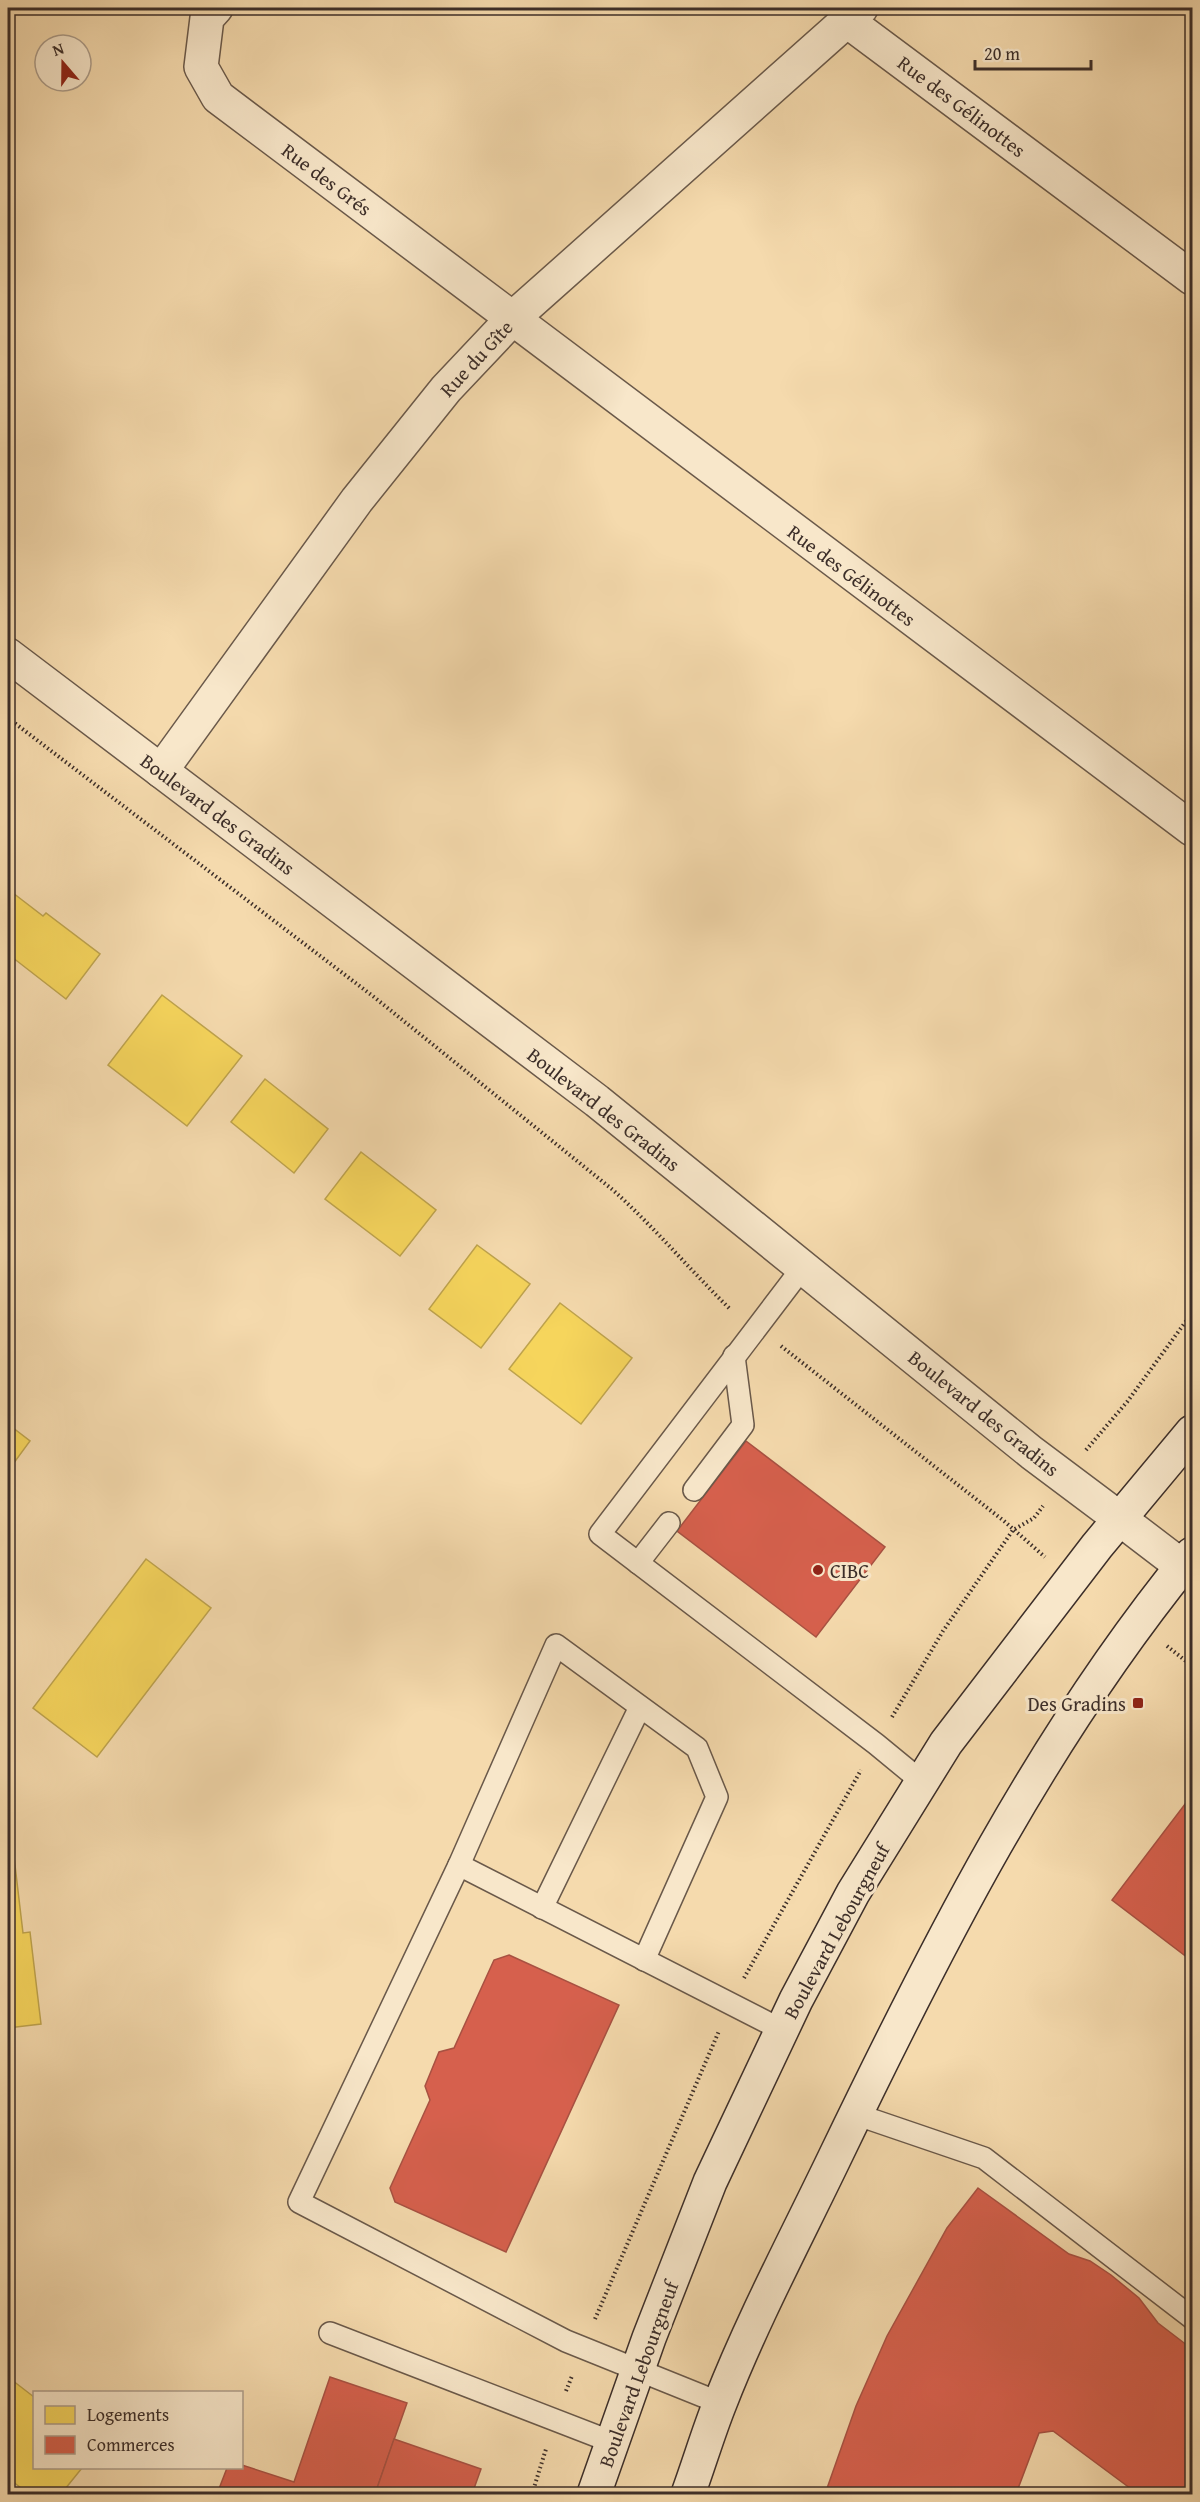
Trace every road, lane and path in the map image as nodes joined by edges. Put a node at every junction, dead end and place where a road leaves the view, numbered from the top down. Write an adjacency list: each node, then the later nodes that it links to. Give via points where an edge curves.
1 (216, 8): 4 (street, Rue des Grés, via 207,18 201,67 218,97)
2 (854, 14): 3 (street, Rue des Gélinottes); 4 (street, Rue du Gîte)
3 (1192, 278)
4 (513, 318): 7 (street, Rue du Gîte, via 446,389 357,500); 8 (street, Rue des Gélinottes)
5 (8, 655): 7 (street, Boulevard des Gradins)
6 (8, 718): 11 (path, via 374,996 613,1190 733,1312)
7 (161, 771): 9 (street, Boulevard des Gradins, via 597,1101)
8 (1192, 829)
9 (803, 1267): 11 (lane); 16 (street, Boulevard des Gradins, via 1032,1453)
10 (1192, 1313): 14 (path)
11 (756, 1326): 12 (lane); 18 (path)
12 (734, 1356): 15 (lane, via 743,1425); 19 (lane, via 600,1534)
13 (1192, 1432): 16 (street, Boulevard Lebourgneuf)
14 (1090, 1445)
15 (694, 1490)
16 (1120, 1519): 20 (street, Boulevard des Gradins); 24 (street, Boulevard Lebourgneuf)
17 (669, 1523): 19 (lane)
18 (1039, 1552)
19 (638, 1563): 24 (lane)
20 (1189, 1565): 29 (street, via 1100,1676 997,1840 926,1968)
21 (1181, 1657): 22 (path)
22 (1192, 1666)
23 (640, 1707): 25 (lane, via 556,1645); 26 (lane); 27 (lane, via 697,1748 717,1797)
24 (921, 1781): 28 (street, Boulevard Lebourgneuf, via 853,1893)
25 (459, 1865): 26 (lane); 32 (lane, via 299,2202 566,2341)
26 (542, 1908): 27 (lane)
27 (644, 1960): 28 (lane)
28 (782, 2031): 32 (street, Boulevard Lebourgneuf, via 710,2182)
29 (855, 2114): 30 (lane, via 984,2158); 33 (street)
30 (1192, 2318)
31 (330, 2333): 34 (lane)
32 (638, 2371): 33 (lane); 34 (street, Boulevard Lebourgneuf)
33 (720, 2403): 36 (street)
34 (612, 2442): 35 (street, Boulevard Lebourgneuf)
35 (594, 2494)
36 (688, 2494)

